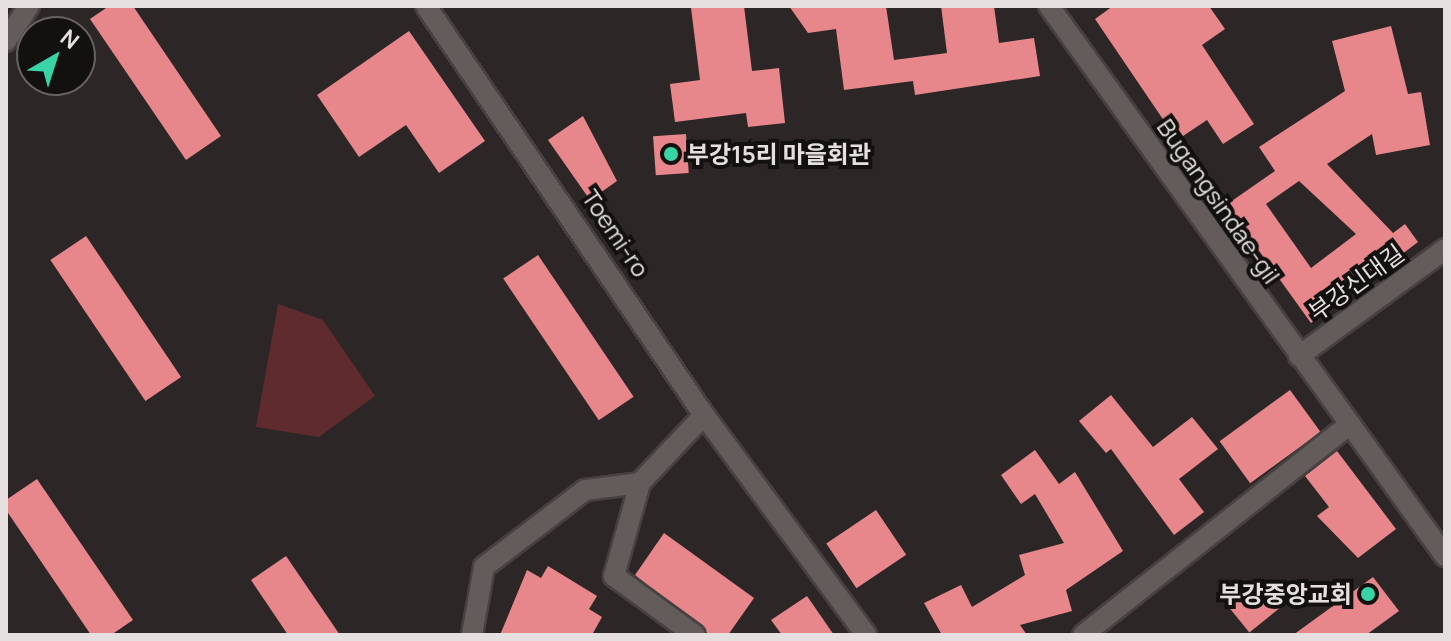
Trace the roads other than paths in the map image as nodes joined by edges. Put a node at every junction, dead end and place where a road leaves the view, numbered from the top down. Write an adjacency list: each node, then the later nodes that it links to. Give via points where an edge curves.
1 (29, 6): 4 (street)
2 (426, 6): 7 (street, Toemi-ro)
3 (1049, 6): 6 (street, Bugangsindae-gil)
4 (6, 41)
5 (1445, 249): 6 (street, 부강신대길)
6 (1299, 356): 8 (street, Bugangsindae-gil)
7 (704, 415): 9 (street); 13 (street)
8 (1348, 426): 10 (street, Bugangsindae-gil); 14 (street)
9 (640, 483): 11 (street, via 585,490 484,567); 12 (street, via 614,576)
10 (1445, 556)
11 (472, 635)
12 (695, 635)
13 (866, 635)
14 (1083, 635)

